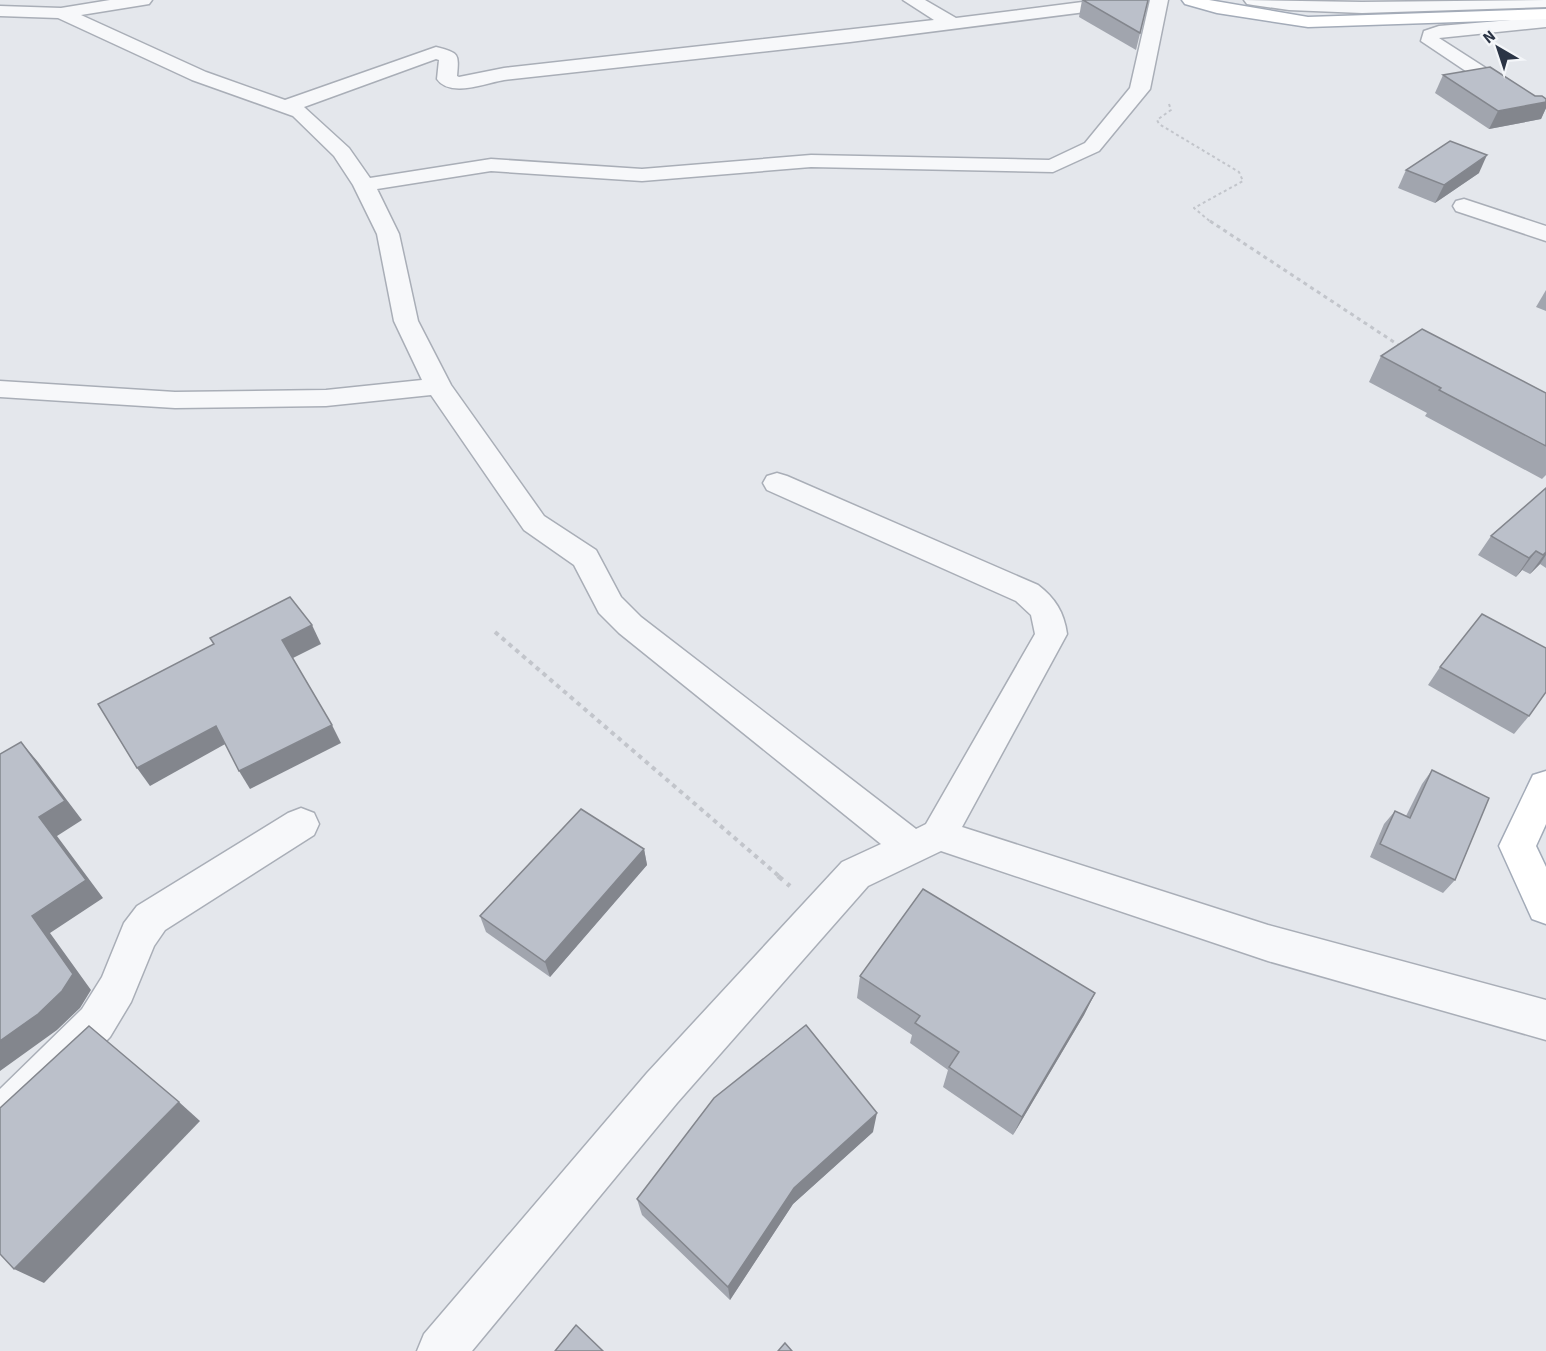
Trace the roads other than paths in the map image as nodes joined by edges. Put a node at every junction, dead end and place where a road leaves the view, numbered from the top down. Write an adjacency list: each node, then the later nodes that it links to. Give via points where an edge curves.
1 (143, 0): 9 (street)
2 (912, 0): 12 (street)
3 (1145, 0): 12 (street)
4 (1159, 0): 15 (street, via 1140,88 1092,147 1053,166 811,161 642,175 490,165)
5 (1191, 0): 10 (main road, via 1217,8 1308,22)
6 (1253, 0): 7 (street, via 1284,6 1362,7)
7 (1546, 2)
8 (0, 11): 9 (street)
9 (61, 13): 14 (street, via 199,76)
10 (1546, 14)
11 (1546, 22): 13 (street, via 1439,31 1430,36 1430,41)
12 (952, 23): 14 (street, via 504,74 458,83 447,79 449,57 436,53)
13 (1525, 102)
14 (285, 107): 15 (street, via 300,112 342,152)
15 (364, 185): 18 (street, via 388,234 406,321)
16 (1464, 206): 17 (street)
17 (1546, 234)
18 (438, 386): 19 (street, via 326,398 175,400); 23 (street, via 534,523 585,558 610,605 630,625)
19 (0, 389)
20 (777, 483): 23 (street, via 1027,593 1049,614 1051,634)
21 (1546, 786): 24 (main road, via 1517,846)
22 (301, 824): 26 (street, via 151,918 138,936 117,989 96,1023)
23 (925, 841): 25 (street, via 1268,943); 27 (street, via 855,874 662,1088)
24 (1546, 907)
25 (1546, 1020)
26 (0, 1119)
27 (441, 1351)

